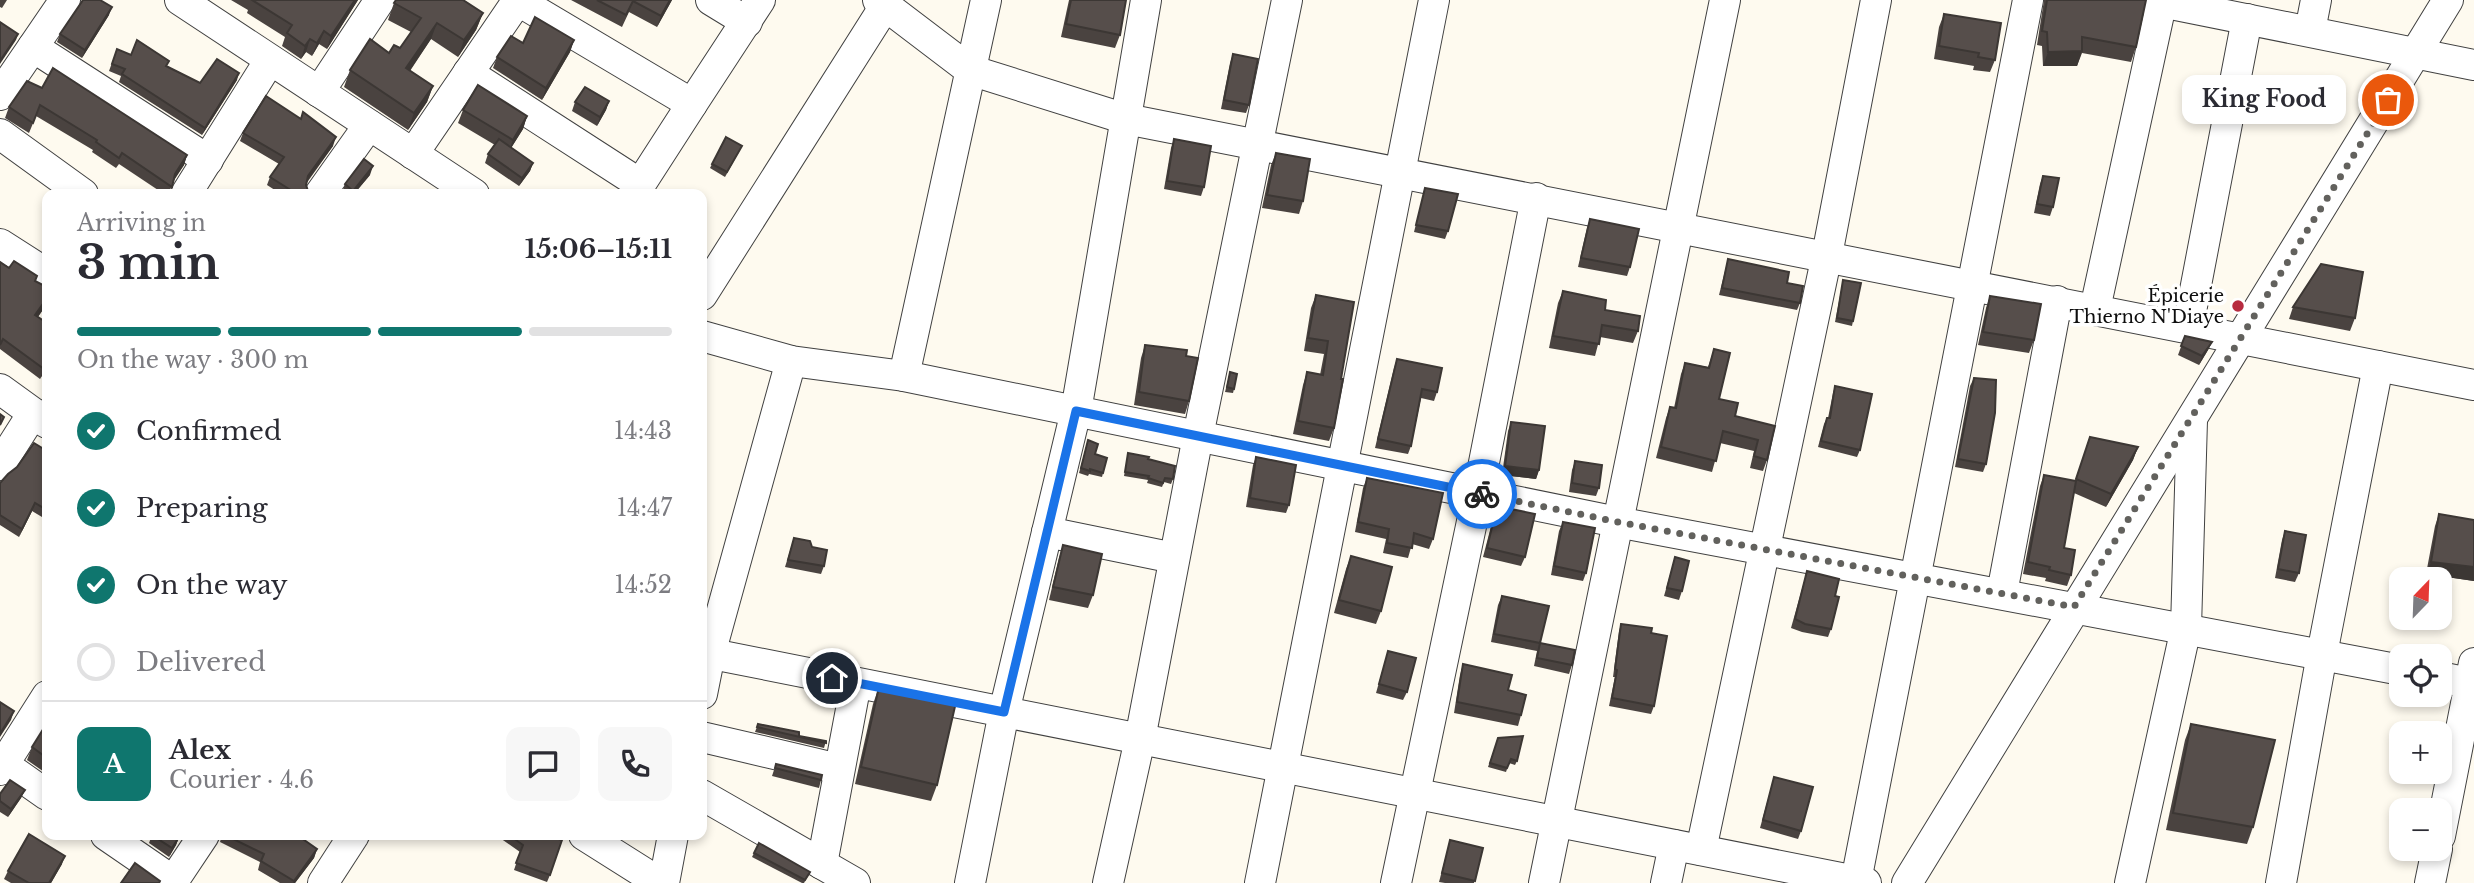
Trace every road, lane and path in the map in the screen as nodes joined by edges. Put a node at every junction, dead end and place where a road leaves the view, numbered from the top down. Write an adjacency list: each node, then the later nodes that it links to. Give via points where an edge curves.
1 (65, 0): 20 (street)
2 (180, 0): 22 (street)
3 (380, 0): 26 (street)
4 (517, 0): 25 (street); 28 (street)
5 (711, 0): 17 (street)
6 (986, 0): 24 (street)
7 (1146, 0): 29 (street)
8 (1287, 0): 32 (street)
9 (1434, 0): 35 (street)
10 (1726, 0): 42 (street)
11 (1876, 0): 44 (street)
12 (2028, 0): 46 (street)
13 (2316, 0): 19 (street)
14 (2448, 0): 21 (street)
15 (2158, 1): 18 (street); 49 (street)
16 (881, 3): 24 (street); 47 (street)
17 (753, 11): 28 (street)
18 (2247, 19): 19 (street); 50 (street)
19 (2310, 32): 21 (street)
20 (33, 47): 27 (street); 34 (street)
21 (2417, 52): 23 (street); 52 (street)
22 (270, 60): 26 (street); 34 (street)
23 (2474, 65)
24 (970, 70): 29 (street); 55 (street)
25 (468, 73): 33 (street); 40 (street)
26 (319, 92): 30 (street)
27 (0, 96)
28 (692, 104): 40 (street)
29 (1126, 119): 32 (street); 58 (street)
30 (369, 125): 33 (street); 38 (street)
31 (0, 134): 36 (street)
32 (1257, 144): 35 (street); 61 (street)
33 (413, 154): 39 (street)
34 (208, 160): 37 (street)
35 (1400, 172): 41 (street); 63 (street)
36 (76, 189)
37 (189, 189)
38 (324, 189)
39 (466, 189)
40 (637, 189)
41 (1536, 198): 42 (street); 64 (street)
42 (1679, 226): 44 (street); 65 (street)
43 (0, 244): 45 (street)
44 (1827, 255): 46 (street); 67 (street)
45 (42, 271)
46 (1972, 285): 48 (street); 69 (street)
47 (707, 287)
48 (2057, 301): 49 (street); 70 (street)
49 (2095, 309): 50 (street)
50 (2188, 327): 52 (street)
51 (707, 337): 53 (street)
52 (2242, 339): 54 (street); 60 (street)
53 (791, 360): 55 (street); 73 (street)
54 (2378, 366): 56 (street); 75 (street)
55 (904, 376): 58 (street)
56 (2474, 385)
57 (0, 390): 59 (street)
58 (1076, 411): 61 (street); 66 (street)
59 (40, 418): 62 (street)
60 (2192, 419): 71 (street); 72 (street)
61 (1198, 436): 63 (street); 68 (street)
62 (0, 465)
63 (1342, 465): 64 (street); 85 (street)
64 (1478, 493): 65 (street); 88 (street)
65 (1618, 522): 67 (street); 91 (street)
66 (1046, 532): 68 (street); 80 (street)
67 (1763, 548): 69 (street); 97 (street)
68 (1174, 558): 83 (street)
69 (1915, 576): 70 (street); 101 (street)
70 (2002, 593): 71 (street)
71 (2074, 607): 72 (street); 111 (street)
72 (2186, 628): 75 (street); 112 (street)
73 (707, 650)
74 (707, 653): 79 (street)
75 (2322, 654): 76 (street); 113 (street)
76 (2389, 668)
77 (2452, 677): 78 (street)
78 (2473, 677): 89 (street)
79 (856, 682): 80 (street); 86 (street)
80 (1004, 712): 83 (street); 105 (street)
81 (39, 726): 84 (street)
82 (707, 738): 86 (street)
83 (1140, 739): 85 (street); 106 (street)
84 (2, 767): 87 (street)
85 (1283, 767): 88 (street); 107 (street)
86 (839, 769): 99 (street)
87 (42, 792)
88 (1416, 794): 91 (street); 108 (street)
89 (2448, 798)
90 (707, 799): 99 (street)
91 (1555, 821): 97 (street); 109 (street)
92 (113, 840): 100 (street)
93 (201, 840): 100 (street)
94 (351, 840): 102 (street)
95 (592, 840): 103 (street)
96 (672, 840): 103 (street)
97 (1687, 847): 101 (street); 110 (street)
98 (2435, 861): 114 (street)
99 (822, 864): 104 (street)
100 (173, 882)
101 (1861, 882)
102 (323, 883)
103 (662, 883)
104 (855, 883)
105 (970, 883)
106 (1108, 883)
107 (1260, 883)
108 (1396, 883)
109 (1544, 883)
110 (1666, 883)
111 (1907, 883)
112 (2130, 883)
113 (2281, 883)
114 (2430, 883)

